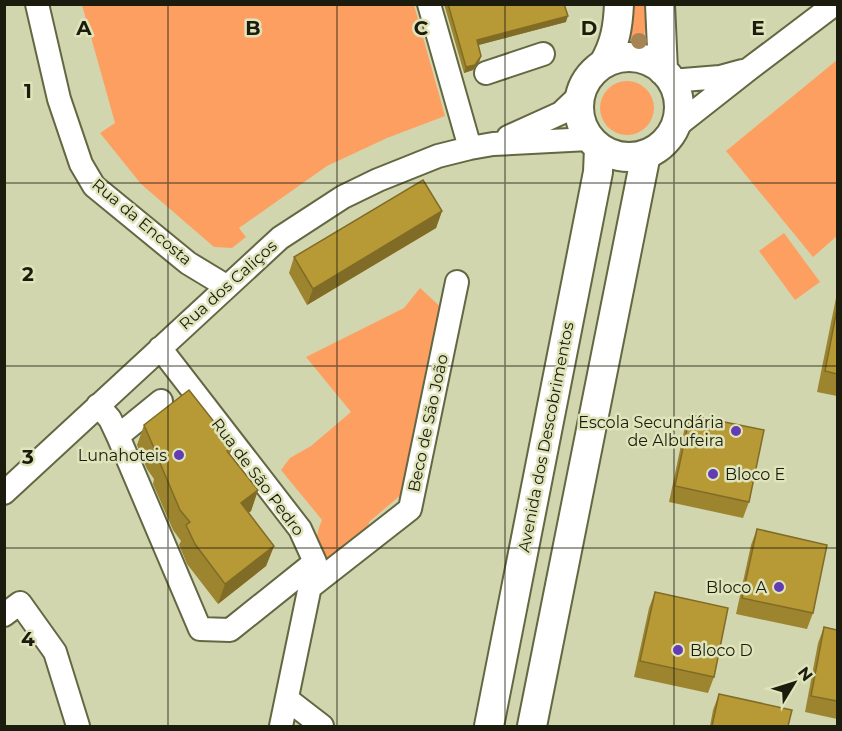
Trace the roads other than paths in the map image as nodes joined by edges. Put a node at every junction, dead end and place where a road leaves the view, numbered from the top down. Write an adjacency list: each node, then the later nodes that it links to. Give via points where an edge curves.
1 (37, 4): 18 (street, Rua da Encosta, via 59,99 81,164 94,186 188,263)
2 (429, 4): 15 (street)
3 (619, 4): 7 (main road, via 612,50)
4 (660, 4): 10 (main road)
5 (836, 4): 8 (street)
6 (543, 54): 9 (street)
7 (604, 63): 10 (main road, via 616,58 641,58); 11 (main road, via 593,71)
8 (749, 69): 10 (street, via 720,77); 12 (street)
9 (486, 73)
10 (667, 76): 12 (main road, via 679,104)
11 (580, 94): 13 (main road, via 578,110 582,125); 14 (street, Rua dos Caliços, via 561,113)
12 (674, 128): 16 (main road, via 661,146)
13 (594, 143): 14 (street, Rua dos Caliços); 16 (main road, via 614,155 630,158); 32 (main road, Avenida dos Descobrimentos, via 598,172)
14 (492, 144): 15 (street, Rua dos Caliços)
15 (470, 148): 18 (street, Rua dos Caliços, via 438,156 344,197 280,238)
16 (646, 154): 28 (main road)
17 (457, 282): 25 (street, Beco de São João, via 410,509)
18 (226, 286): 19 (street, Rua dos Caliços)
19 (160, 348): 21 (street, Rua dos Caliços); 24 (street, Rua de São Pedro, via 300,529)
20 (161, 401): 22 (street)
21 (98, 405): 22 (street); 23 (street, Rua dos Caliços)
22 (118, 436): 24 (street, via 200,629 230,630)
23 (6, 490)
24 (315, 562): 25 (street)
25 (309, 588): 27 (street)
26 (4, 615): 29 (street, via 20,603 55,652)
27 (287, 699): 30 (street); 31 (street)
28 (537, 719)
29 (78, 726)
30 (281, 726)
31 (322, 726)
32 (489, 726)

